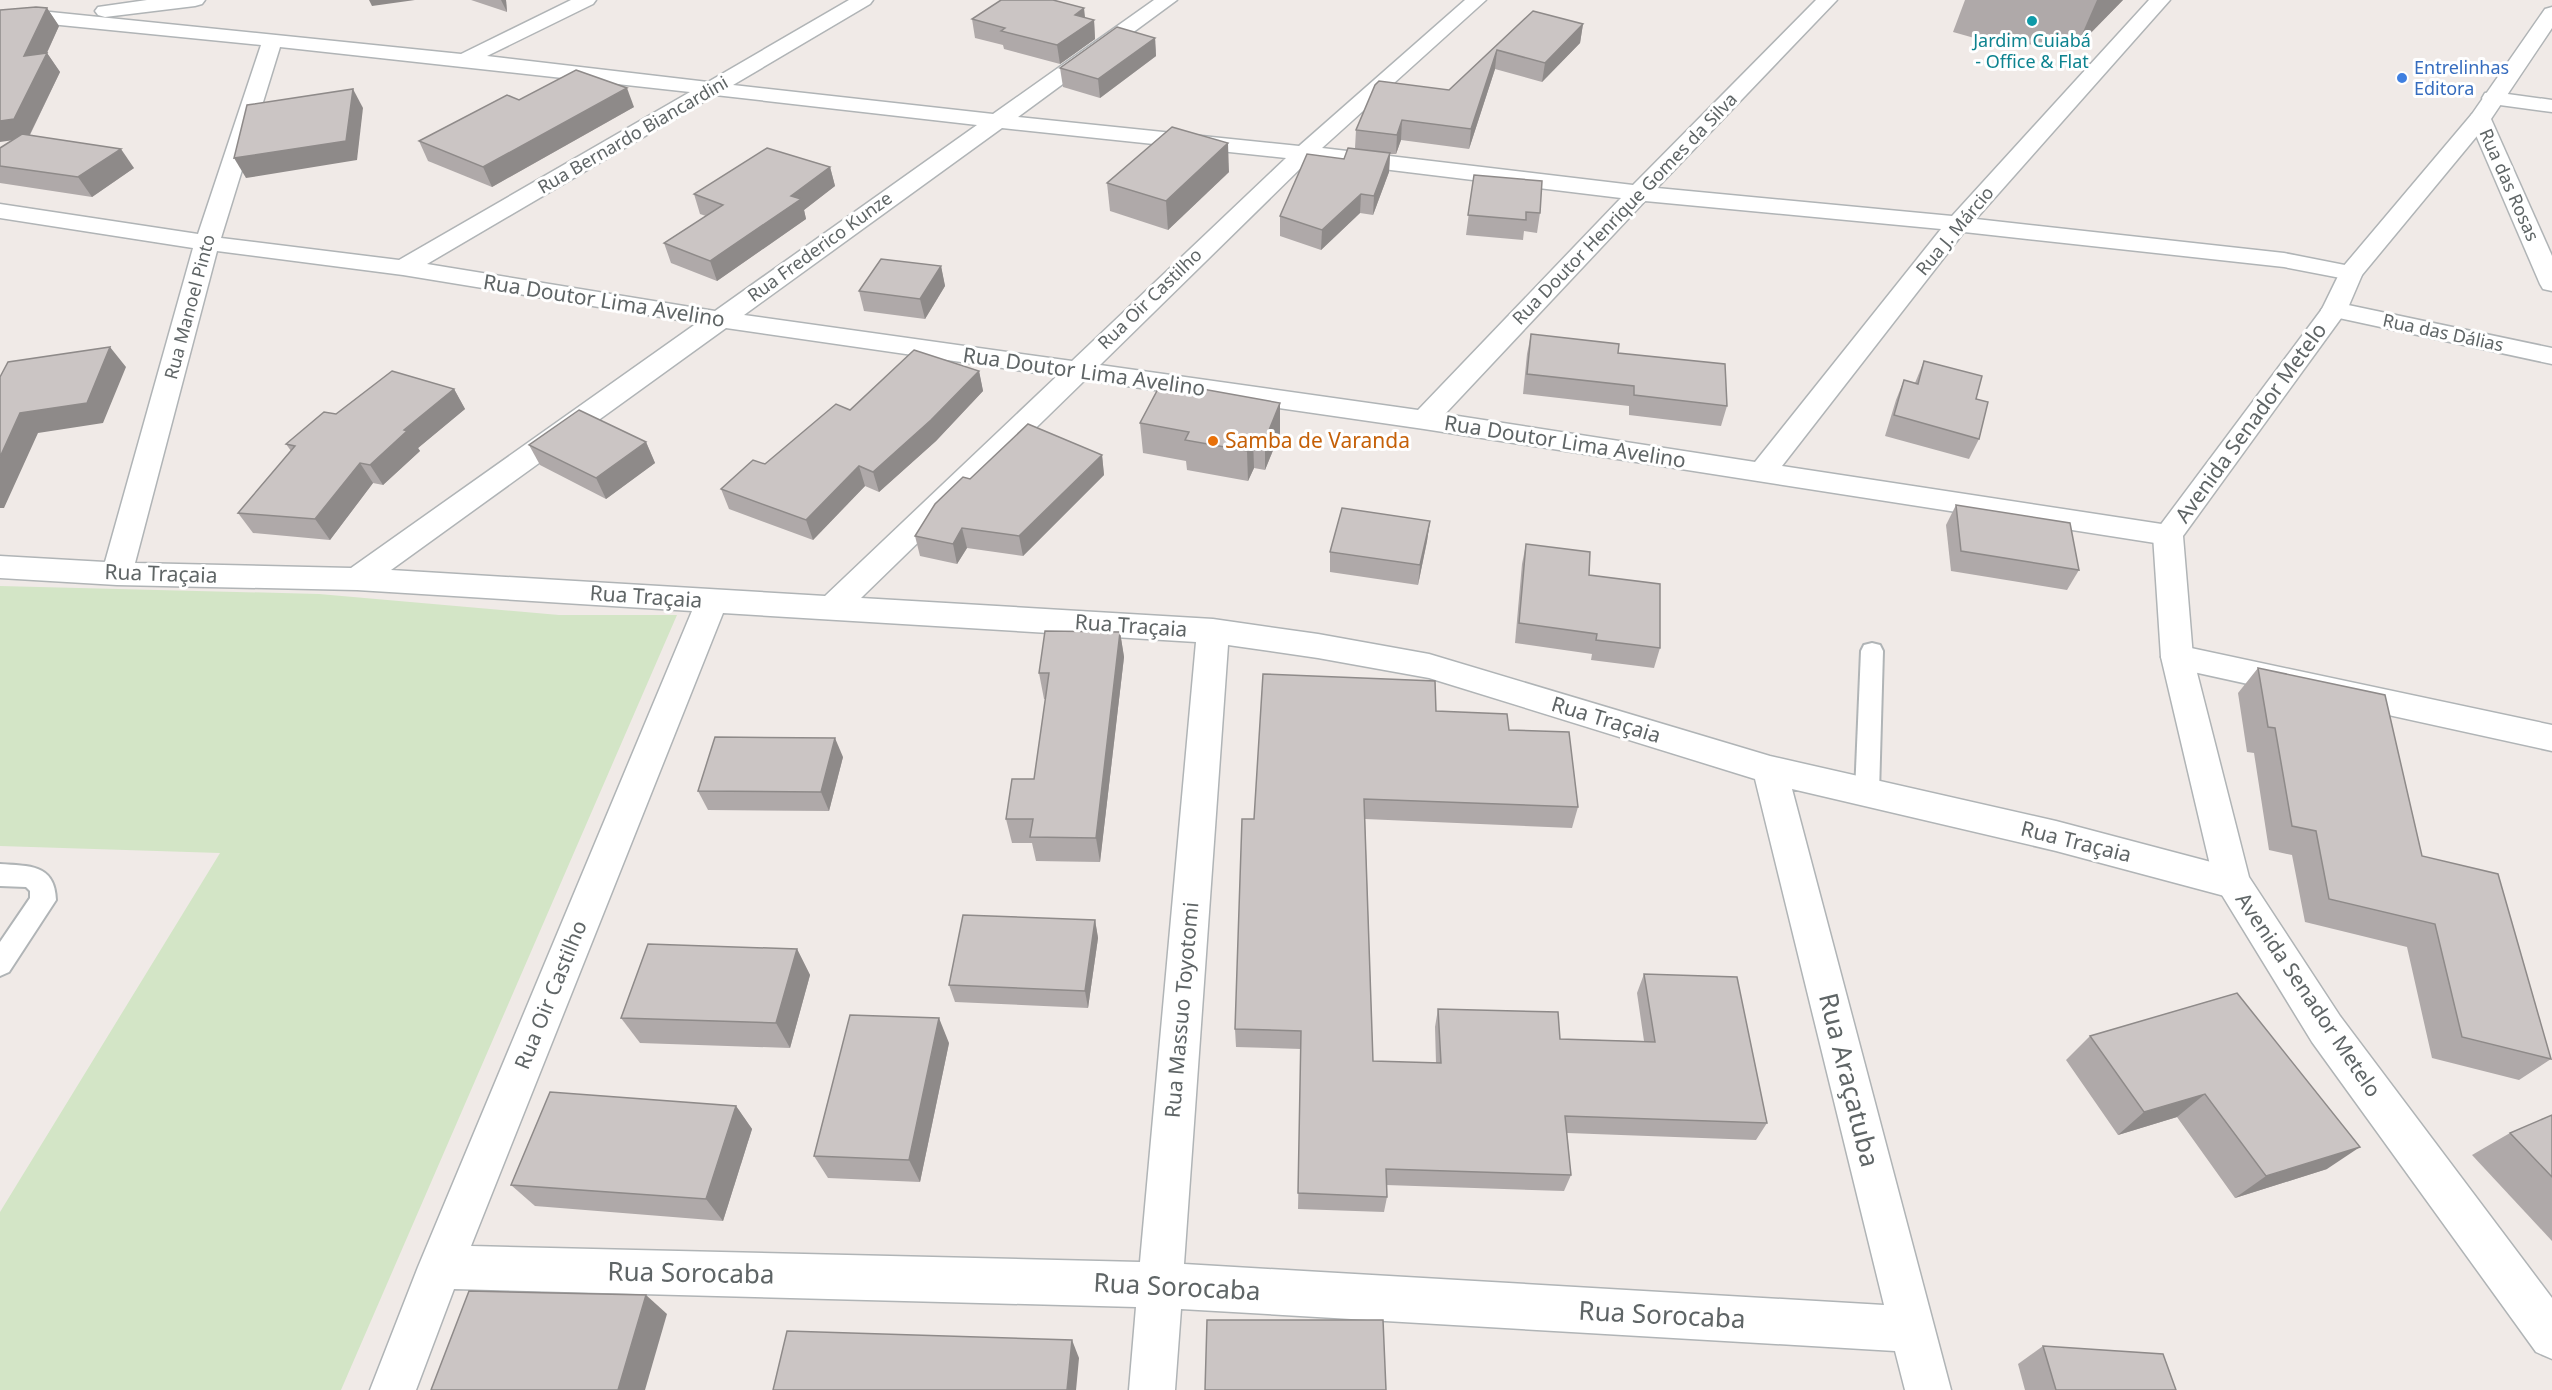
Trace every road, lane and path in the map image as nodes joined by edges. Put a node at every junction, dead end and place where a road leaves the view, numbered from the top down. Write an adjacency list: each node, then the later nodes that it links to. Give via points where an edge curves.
1 (195, 0): 9 (street, via 40,19)
2 (586, 0): 10 (street)
3 (863, 0): 11 (street, Rua Bernardo Biancardini)
4 (1167, 0): 14 (street, Rua Frederico Kunze)
5 (1476, 0): 15 (street, Rua Oir Castilho)
6 (1827, 0): 16 (street, Rua Doutor Henrique Gomes da Silva)
7 (2160, 0): 18 (street, Rua J. Márcio)
8 (2552, 13): 13 (street, Avenida Senador Metelo)
9 (272, 42): 10 (street); 19 (street, Rua Manoel Pinto)
10 (464, 60): 11 (street)
11 (716, 88): 14 (street); 20 (street, Rua Bernardo Biancardini)
12 (2552, 106): 13 (street)
13 (2487, 108): 21 (street, Avenida Senador Metelo); 22 (street, Rua das Rosas)
14 (996, 121): 15 (street); 24 (street, Rua Frederico Kunze)
15 (1304, 153): 16 (street); 26 (street, Rua Oir Castilho)
16 (1639, 193): 18 (street); 27 (street, Rua Doutor Henrique Gomes da Silva)
17 (0, 212): 19 (street, Rua Doutor Lima Avelino)
18 (1958, 224): 21 (street, via 2284,260); 28 (street, Rua J. Márcio)
19 (207, 243): 20 (street, Rua Doutor Lima Avelino); 31 (street, Rua Manoel Pinto)
20 (403, 268): 24 (street, Rua Doutor Lima Avelino)
21 (2351, 273): 23 (street, Avenida Senador Metelo)
22 (2552, 284)
23 (2334, 310): 25 (street, Rua das Dálias); 29 (street, Avenida Senador Metelo)
24 (719, 319): 26 (street, Rua Doutor Lima Avelino); 32 (street, Rua Frederico Kunze)
25 (2552, 356)
26 (1075, 371): 27 (street, Rua Doutor Lima Avelino); 34 (street, Rua Oir Castilho)
27 (1424, 420): 28 (street, Rua Doutor Lima Avelino)
28 (1762, 472): 29 (street, Rua Doutor Lima Avelino)
29 (2168, 535): 37 (street, Avenida Senador Metelo)
30 (0, 567): 31 (street, Rua Traçaia)
31 (117, 574): 32 (street, Rua Traçaia)
32 (357, 579): 33 (street, Rua Traçaia)
33 (712, 601): 34 (street, Rua Traçaia); 44 (street, Rua Oir Castilho)
34 (833, 607): 35 (street, Rua Traçaia)
35 (1213, 631): 39 (street, Rua Traçaia, via 1429,666); 45 (street, Rua Massuo Toyotomi)
36 (1872, 651): 40 (lane)
37 (2177, 657): 38 (street); 42 (street, Avenida Senador Metelo)
38 (2552, 738)
39 (1770, 770): 40 (street, Rua Traçaia); 46 (street, Rua Araçatuba)
40 (1867, 793): 42 (street, Rua Traçaia)
41 (0, 875): 43 (lane, via 31,877 44,886 43,900)
42 (2232, 882): 47 (street, Avenida Senador Metelo, via 2326,1029)
43 (0, 964)
44 (440, 1267): 45 (street, Rua Sorocaba); 48 (street, Rua Oir Castilho)
45 (1160, 1285): 46 (street, Rua Sorocaba); 49 (street, Rua Massuo Toyotomi)
46 (1912, 1329): 50 (street, Rua Araçatuba)
47 (2552, 1336)
48 (393, 1390)
49 (1152, 1390)
50 (1928, 1390)

